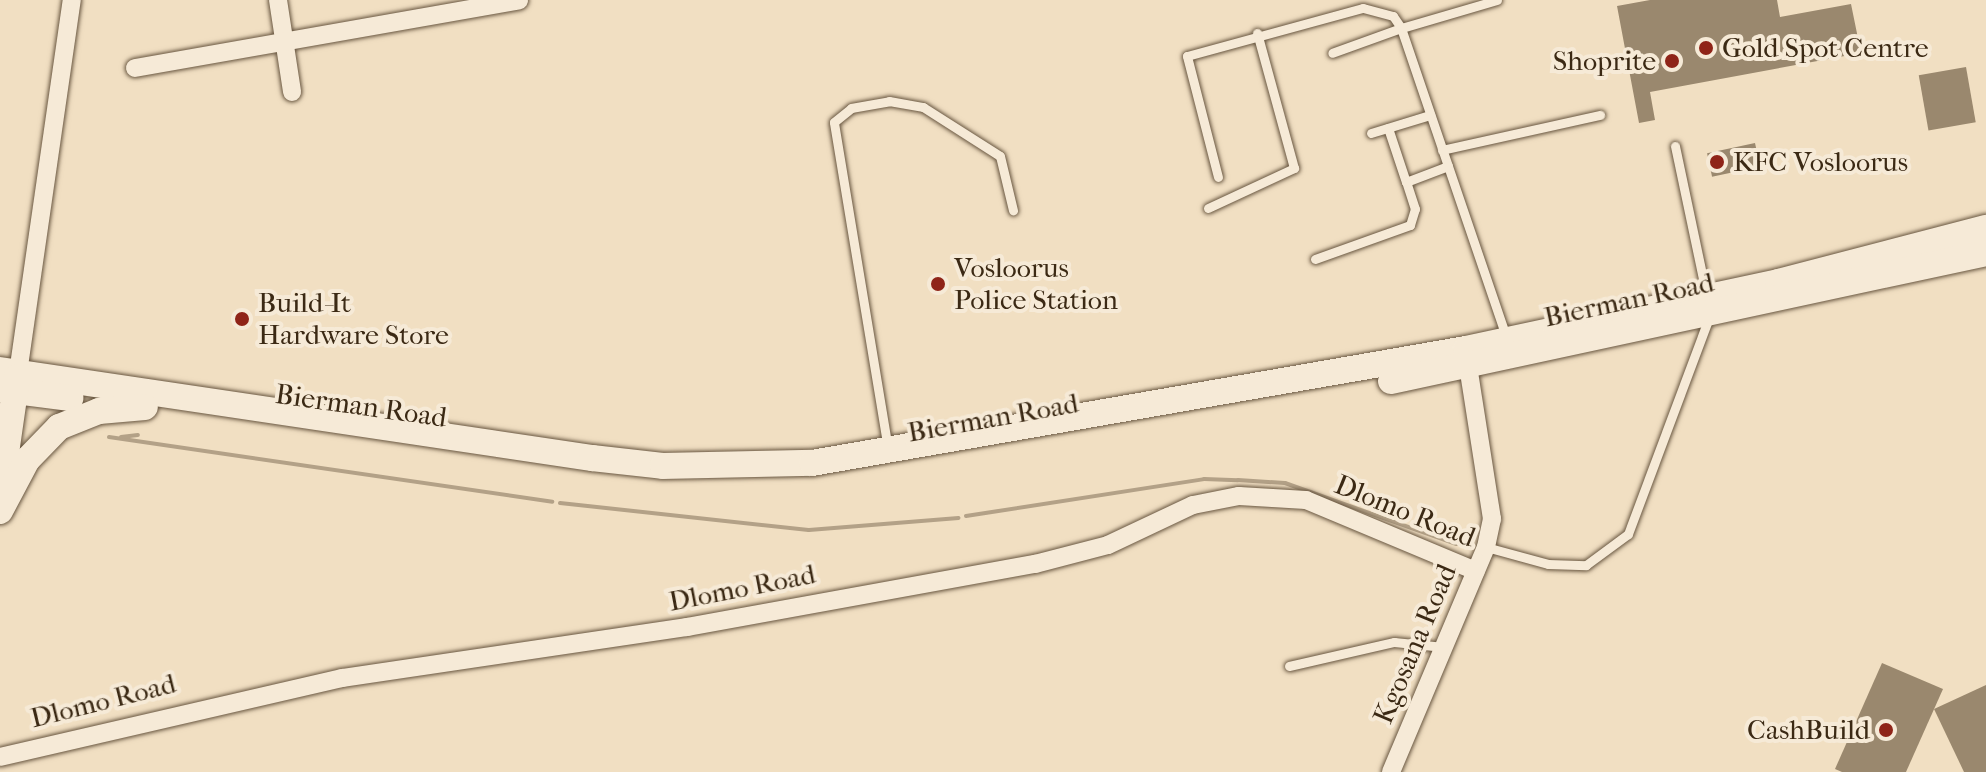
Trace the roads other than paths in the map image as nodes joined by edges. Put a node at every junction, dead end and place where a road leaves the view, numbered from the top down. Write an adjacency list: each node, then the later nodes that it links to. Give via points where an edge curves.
1 (72, 0): 28 (street)
2 (278, 0): 7 (street)
3 (518, 0): 7 (street)
4 (1497, 0): 5 (lane)
5 (1401, 28): 6 (lane, via 1393,16 1363,8); 8 (lane); 11 (lane)
6 (1257, 33): 18 (lane, via 1196,49 1185,63); 20 (lane, via 1294,168)
7 (284, 43): 9 (street); 10 (street)
8 (1332, 53)
9 (135, 68)
10 (292, 92)
11 (1430, 115): 13 (lane); 16 (lane)
12 (1600, 115): 16 (lane)
13 (1388, 128): 14 (lane); 19 (lane)
14 (1371, 133)
15 (1675, 146): 25 (lane)
16 (1442, 150): 17 (lane)
17 (1448, 166): 19 (lane); 26 (lane)
18 (1218, 177)
19 (1406, 182): 24 (lane, via 1415,209 1410,225)
20 (1208, 208)
21 (1013, 210): 30 (lane, via 1000,156 923,107 889,101 851,108 834,122)
22 (1986, 228): 25 (main road)
23 (1986, 253): 25 (main road, Bierman Road)
24 (1315, 259)
25 (1708, 306): 26 (main road); 27 (main road, Bierman Road); 33 (lane, via 1628,534 1586,565 1548,564)
26 (1507, 339): 27 (main road)
27 (1467, 358): 29 (main road, Bierman Road, via 893,468 777,481 632,477); 30 (main road, Bierman Road); 33 (street, Kgosana Road, via 1491,484)
28 (8, 381): 29 (main road, Bierman Road); 30 (main road, Bierman Road, via 663,466 812,463); 31 (main road)
29 (145, 407): 32 (main road, via 99,411 59,427 27,460)
30 (888, 452)
31 (0, 495)
32 (0, 511)
33 (1486, 547): 34 (street, Kgosana Road)
34 (1476, 571): 35 (street, Kgosana Road); 37 (street, Dlomo Road, via 1306,500 1239,496 1193,505 1108,545 1021,567 687,627 342,678)
35 (1444, 647): 36 (lane, via 1394,642); 38 (street, Kgosana Road)
36 (1289, 666)
37 (0, 757)
38 (1391, 772)

